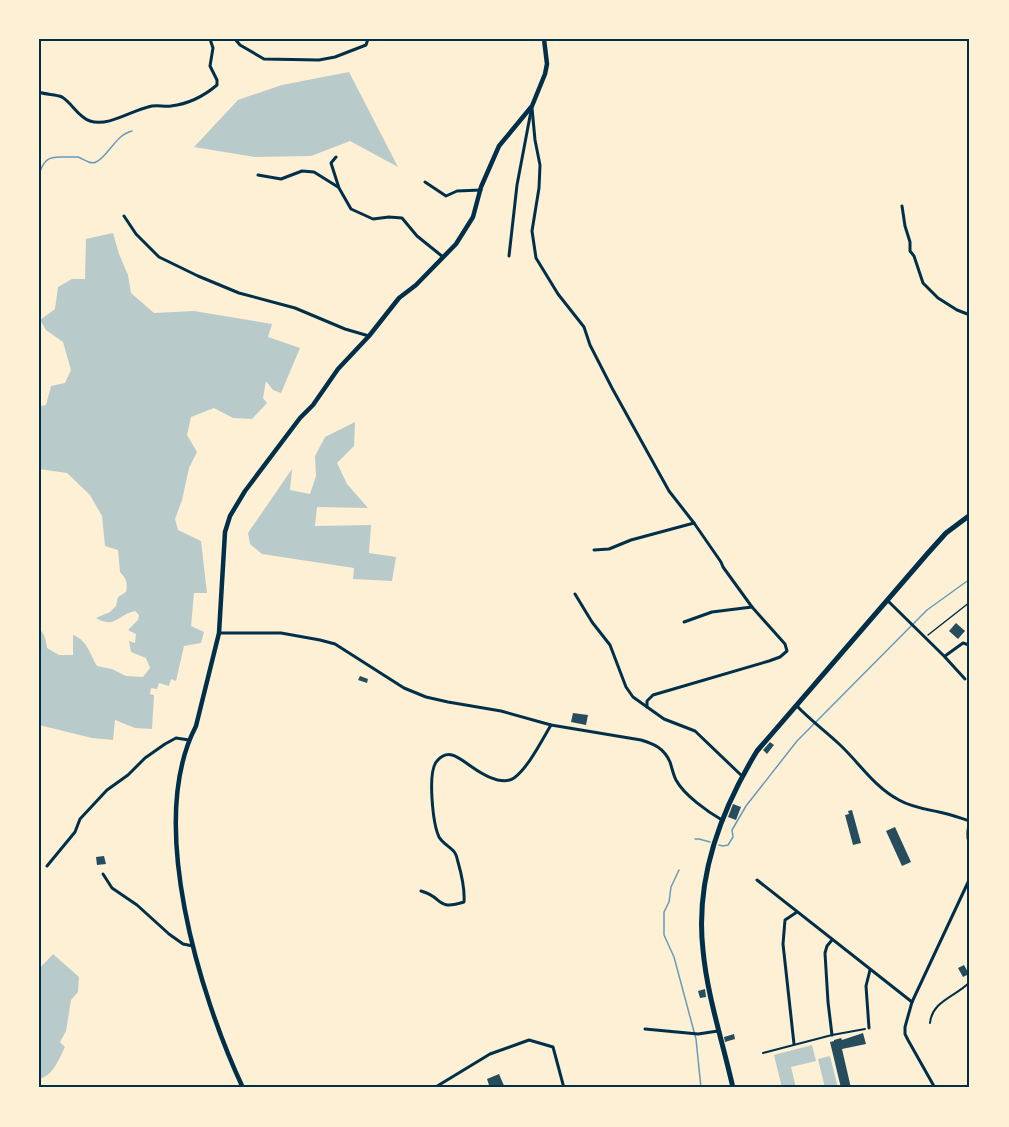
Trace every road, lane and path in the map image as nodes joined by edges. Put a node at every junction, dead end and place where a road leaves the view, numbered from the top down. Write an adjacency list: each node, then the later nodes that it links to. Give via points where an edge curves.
1 (210, 39): 5 (street, via 210,66 217,86 199,98 170,107 152,105 123,117 88,121 65,99)
2 (235, 39): 3 (street, via 264,58 319,60 366,45)
3 (368, 39)
4 (544, 39): 6 (street, via 547,64)
5 (39, 92)
6 (532, 106): 11 (street, via 499,146); 14 (street); 19 (street, via 540,165 532,231 536,258 584,327 647,453)
7 (336, 157): 10 (street, via 331,164)
8 (258, 175): 10 (street, via 281,179 302,171 314,172)
9 (425, 182): 11 (street, via 446,196 457,191)
10 (339, 188): 15 (street, via 351,209 373,219 402,218)
11 (481, 190): 15 (street, via 473,217)
12 (902, 206): 16 (street, via 910,250 923,283 938,298)
13 (124, 216): 17 (street, via 159,257 239,294 296,308)
14 (509, 256)
15 (443, 257): 17 (street, via 399,298)
16 (970, 315)
17 (369, 336): 26 (street, via 300,418 244,491 230,516 225,532)
18 (970, 515): 22 (main road, via 946,533)
19 (694, 523): 20 (street); 24 (street)
20 (594, 550)
21 (575, 594): 32 (street, via 610,645 626,687)
22 (887, 600): 27 (street); 31 (main road)
23 (970, 602): 27 (path)
24 (752, 607): 25 (street, via 711,612); 32 (street, via 787,651 774,659 653,695 647,701)
25 (684, 622)
26 (219, 633): 33 (street, via 281,633 335,644 404,688); 34 (street)
27 (925, 637): 29 (street)
28 (969, 645): 29 (street, via 963,643)
29 (944, 656): 30 (street)
30 (965, 679)
31 (796, 705): 35 (main road, via 757,751); 37 (street, via 881,789 915,807)
32 (648, 707): 35 (street, via 695,730)
33 (551, 725): 36 (street, via 655,744 664,750 680,786 706,811); 43 (street, via 513,779 493,778 459,756 449,754 433,765 432,797 438,836 455,853 465,887 464,902 446,906)
34 (189, 740): 39 (street, via 176,738 165,744 107,790 80,819 75,832); 46 (street, via 177,793 177,843)
35 (742, 776): 36 (main road)
36 (722, 820): 53 (main road, via 707,875 701,920 706,975)
37 (970, 821): 38 (street)
38 (970, 844)
39 (47, 866)
40 (103, 874): 46 (street, via 112,888 169,934)
41 (970, 878): 49 (street)
42 (757, 880): 44 (street)
43 (421, 891)
44 (797, 912): 45 (street); 55 (street, via 785,920 783,944)
45 (832, 940): 47 (street); 54 (street, via 825,952)
46 (193, 946): 57 (street, via 205,993)
47 (870, 970): 49 (street); 51 (street, via 866,986)
48 (970, 982): 50 (street, via 937,1006)
49 (912, 1002): 61 (street, via 905,1034)
50 (930, 1023)
51 (867, 1028): 54 (street)
52 (645, 1029): 53 (street, via 698,1034)
53 (719, 1030): 60 (main road)
54 (832, 1035): 55 (street)
55 (794, 1044): 56 (street)
56 (763, 1053)
57 (243, 1088)
58 (434, 1088): 59 (street, via 490,1054 529,1040 554,1047)
59 (564, 1088)
60 (733, 1088)
61 (935, 1088)

